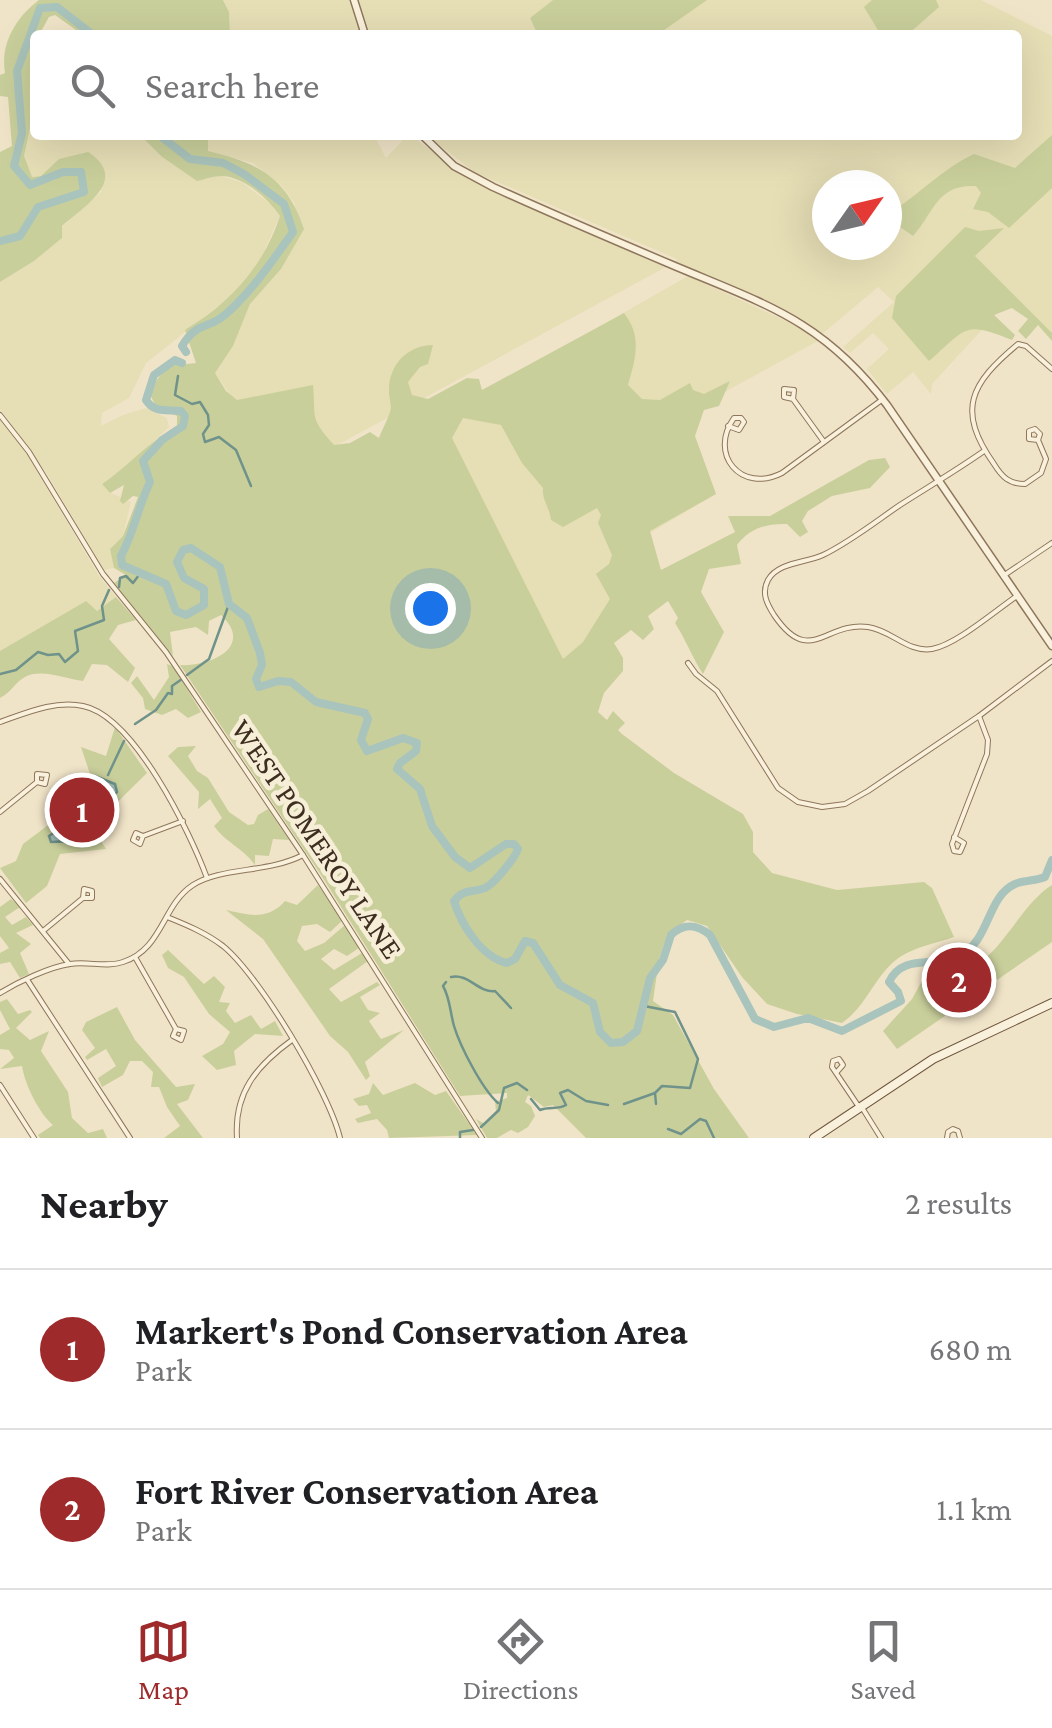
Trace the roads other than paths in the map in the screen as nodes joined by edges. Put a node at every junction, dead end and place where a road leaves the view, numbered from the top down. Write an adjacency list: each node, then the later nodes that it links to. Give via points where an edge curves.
1 (354, 0): 2 (street)
2 (363, 30)
3 (426, 140): 6 (street, via 471,176 803,323)
4 (1052, 369): 11 (street, via 1019,344 988,374 974,397 972,424)
5 (792, 399): 10 (street)
6 (883, 399): 10 (street); 12 (street)
7 (0, 415): 26 (street, WEST POMEROY LANE, via 103,574 166,652)
8 (728, 426): 10 (street, via 727,456 753,479 778,474)
9 (1038, 440): 11 (street, via 1045,465 1023,484 1004,478)
10 (824, 442)
11 (984, 451): 12 (street)
12 (940, 480): 14 (street); 15 (street, via 828,552 770,577 768,604 786,632 819,640 865,626 932,649)
13 (1052, 543): 14 (street)
14 (1004, 576): 15 (street)
15 (1017, 596): 16 (street)
16 (1052, 646)
17 (1052, 660): 19 (street)
18 (688, 663): 19 (street, via 716,689 778,788 812,806 854,799)
19 (979, 716): 25 (street, via 988,740 984,766)
20 (0, 722): 23 (street, via 67,704 104,714 120,727)
21 (37, 782): 22 (street)
22 (0, 812)
23 (183, 821): 24 (street); 27 (street)
24 (144, 836)
25 (954, 838)
26 (304, 855): 27 (street, via 269,869); 46 (street, WEST POMEROY LANE)
27 (207, 878): 30 (street, via 183,892)
28 (0, 879): 31 (street)
29 (83, 898): 31 (street)
30 (168, 917): 32 (street); 38 (street, via 234,956)
31 (43, 931): 33 (street)
32 (135, 957): 33 (street, via 113,965); 37 (street)
33 (69, 964): 34 (street)
34 (28, 981): 35 (street); 43 (street)
35 (0, 993)
36 (1052, 1004): 41 (main road, via 933,1060)
37 (176, 1029)
38 (292, 1040): 44 (street, via 248,1082); 45 (street, via 320,1084)
39 (836, 1072): 41 (street)
40 (0, 1085): 42 (street)
41 (860, 1107): 47 (main road); 48 (street)
42 (34, 1138)
43 (130, 1138)
44 (237, 1138)
45 (340, 1138)
46 (482, 1138)
47 (814, 1138)
48 (882, 1138)
49 (947, 1138): 50 (street, via 953,1129)
50 (960, 1138)

